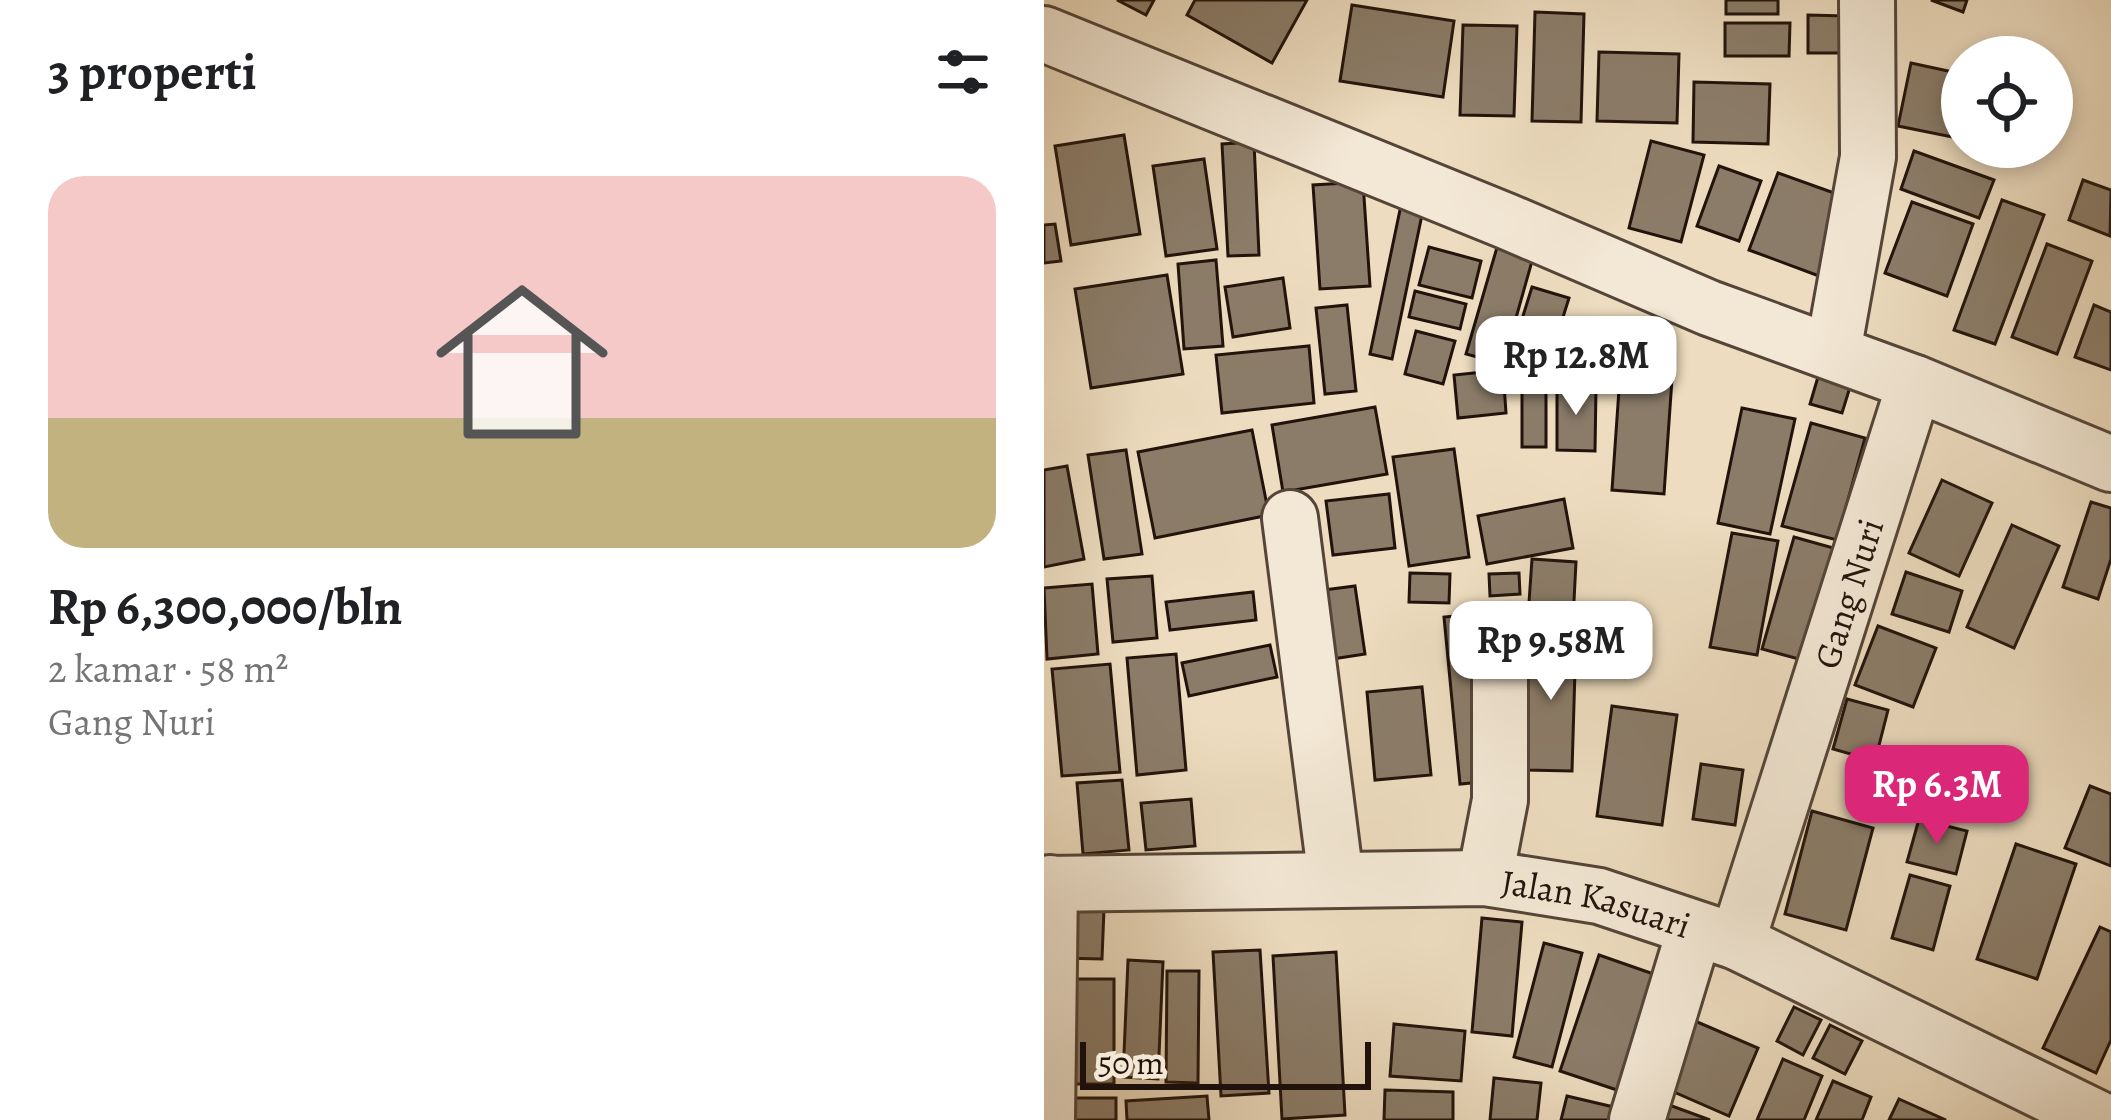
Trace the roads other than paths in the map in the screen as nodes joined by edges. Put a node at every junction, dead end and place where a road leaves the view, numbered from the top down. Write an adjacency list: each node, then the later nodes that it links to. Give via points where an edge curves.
1 (1867, 0): 3 (street, via 1868,157)
2 (1044, 34): 3 (street)
3 (1833, 352): 4 (street)
4 (1915, 383): 5 (street); 11 (street, Gang Nuri)
5 (2111, 464)
6 (1290, 518): 9 (street)
7 (1500, 641): 8 (street, via 1499,800)
8 (1485, 878): 9 (street, Jalan Kasuari); 11 (street, Jalan Kasuari, via 1600,896)
9 (1336, 880): 10 (street, Jalan Kasuari)
10 (1047, 884): 13 (street)
11 (1716, 936): 12 (street, Jalan Kasuari); 14 (street, Gang Nuri)
12 (2107, 1118)
13 (1047, 1120)
14 (1636, 1120)

